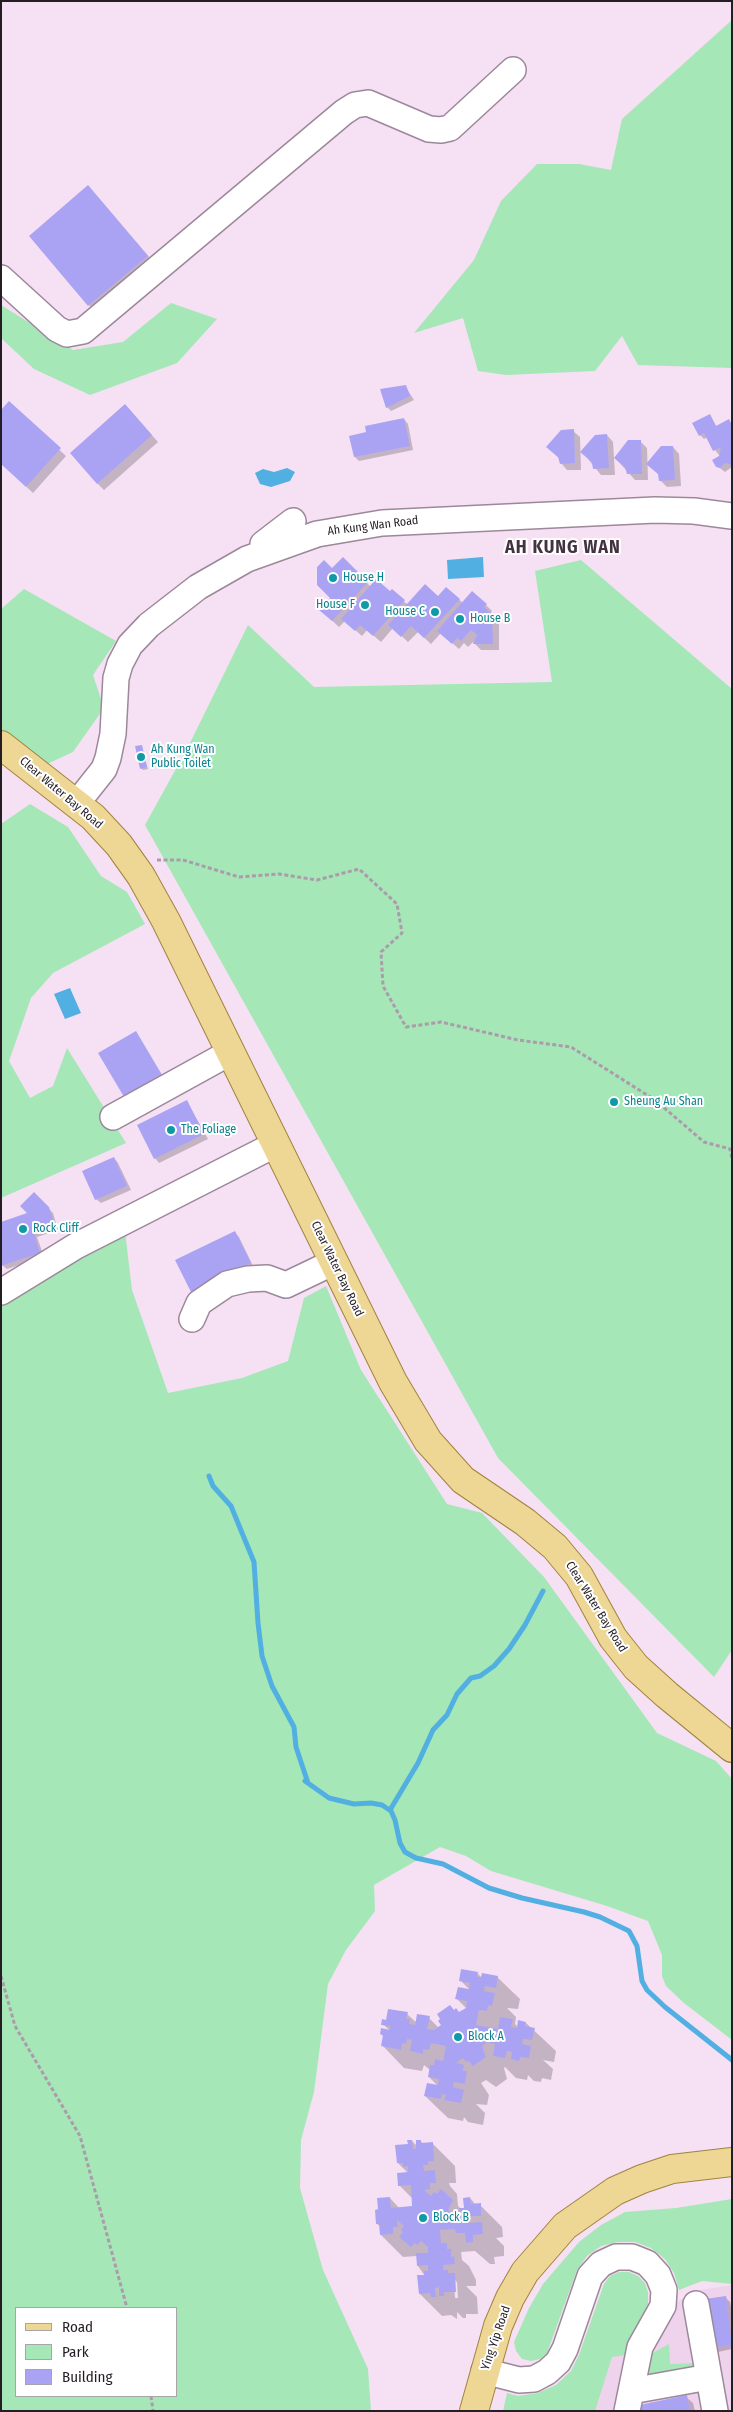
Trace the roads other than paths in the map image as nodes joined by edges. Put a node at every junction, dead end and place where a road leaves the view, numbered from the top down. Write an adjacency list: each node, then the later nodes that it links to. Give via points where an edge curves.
1 (513, 70): 2 (street, via 450,128 429,129 368,103 344,112 83,331 67,334 57,329)
2 (1, 278)
3 (732, 516): 5 (street, Ah Kung Wan Road, via 655,510 358,526 317,534 271,550)
4 (294, 521): 5 (street, via 250,551 228,554 215,562)
5 (204, 582): 7 (street, Ah Kung Wan Road, via 149,625 124,654 116,678 114,734 108,758 104,769)
6 (1, 745): 7 (main road, Clear Water Bay Road)
7 (77, 803): 8 (main road, Clear Water Bay Road, via 113,839 141,876)
8 (231, 1052): 9 (street); 10 (main road, Clear Water Bay Road)
9 (114, 1117)
10 (276, 1144): 11 (main road, Clear Water Bay Road); 12 (street, via 76,1246)
11 (334, 1262): 13 (street, via 286,1285 267,1278 227,1284 199,1303); 14 (main road, Clear Water Bay Road, via 405,1405 440,1456 462,1480 525,1522 555,1547 579,1576 613,1638 636,1667)
12 (1, 1292)
13 (192, 1319)
14 (732, 1748)
15 (732, 2162): 17 (main road, Ying Yip Road, via 672,2169 642,2178 615,2191 565,2226 525,2272 510,2298)
16 (696, 2304): 18 (street)
17 (484, 2371): 19 (street, via 519,2380 547,2372 565,2349 590,2276 601,2264 616,2257 632,2257 647,2263 658,2275 664,2290 663,2306 640,2347); 20 (main road, Ying Yip Road)
18 (709, 2377): 19 (street); 21 (street)
19 (629, 2401)
20 (474, 2411)
21 (715, 2411)

